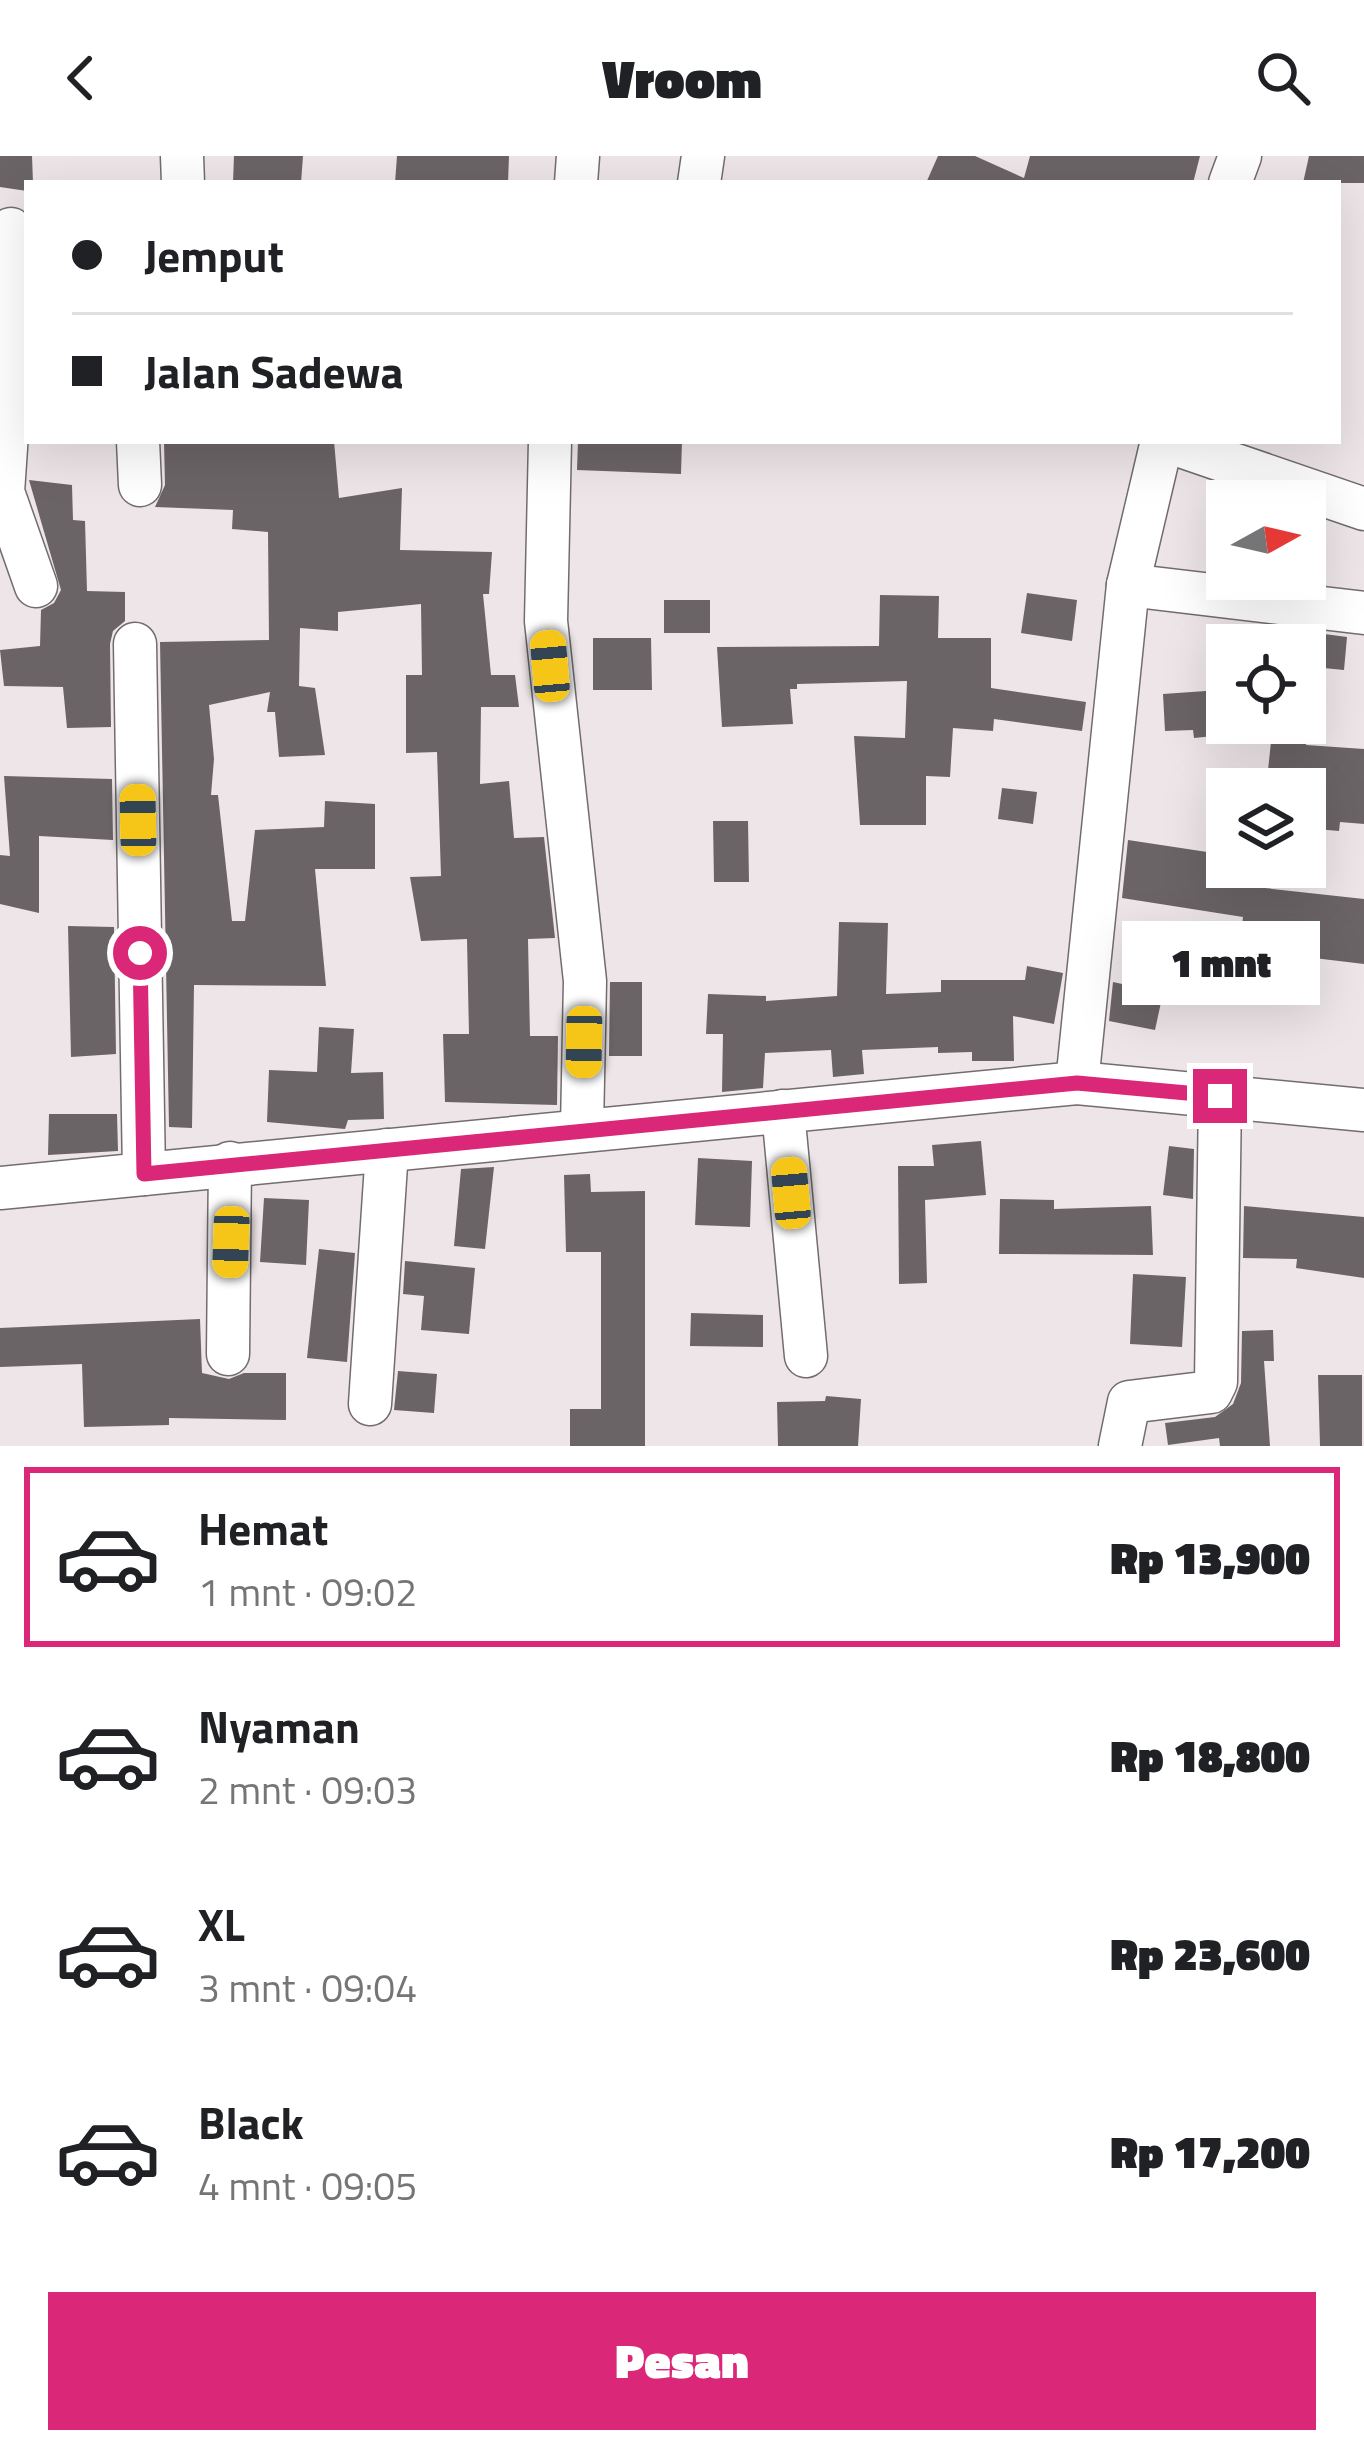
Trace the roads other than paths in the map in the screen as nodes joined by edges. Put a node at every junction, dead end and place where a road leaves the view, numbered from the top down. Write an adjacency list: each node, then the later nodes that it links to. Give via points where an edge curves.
1 (12, 229): 9 (street, via 3,492)
2 (138, 444): 6 (street)
3 (550, 444): 16 (street, via 546,620 585,981)
4 (1163, 444): 8 (street)
5 (1173, 444): 7 (street)
6 (140, 485)
7 (1364, 509)
8 (1128, 585): 10 (street); 12 (street)
9 (36, 586)
10 (1364, 613)
11 (135, 644): 18 (street)
12 (1077, 1083): 13 (street); 15 (street)
13 (1220, 1096): 14 (street); 24 (street, via 1216,1382 1211,1392 1129,1402)
14 (1364, 1110)
15 (783, 1111): 16 (street); 22 (street)
16 (582, 1128): 17 (street)
17 (388, 1170): 19 (street); 23 (street)
18 (144, 1174): 19 (street); 20 (street)
19 (231, 1181): 21 (street)
20 (0, 1188)
21 (228, 1354)
22 (806, 1356)
23 (370, 1404)
24 (1120, 1446)

